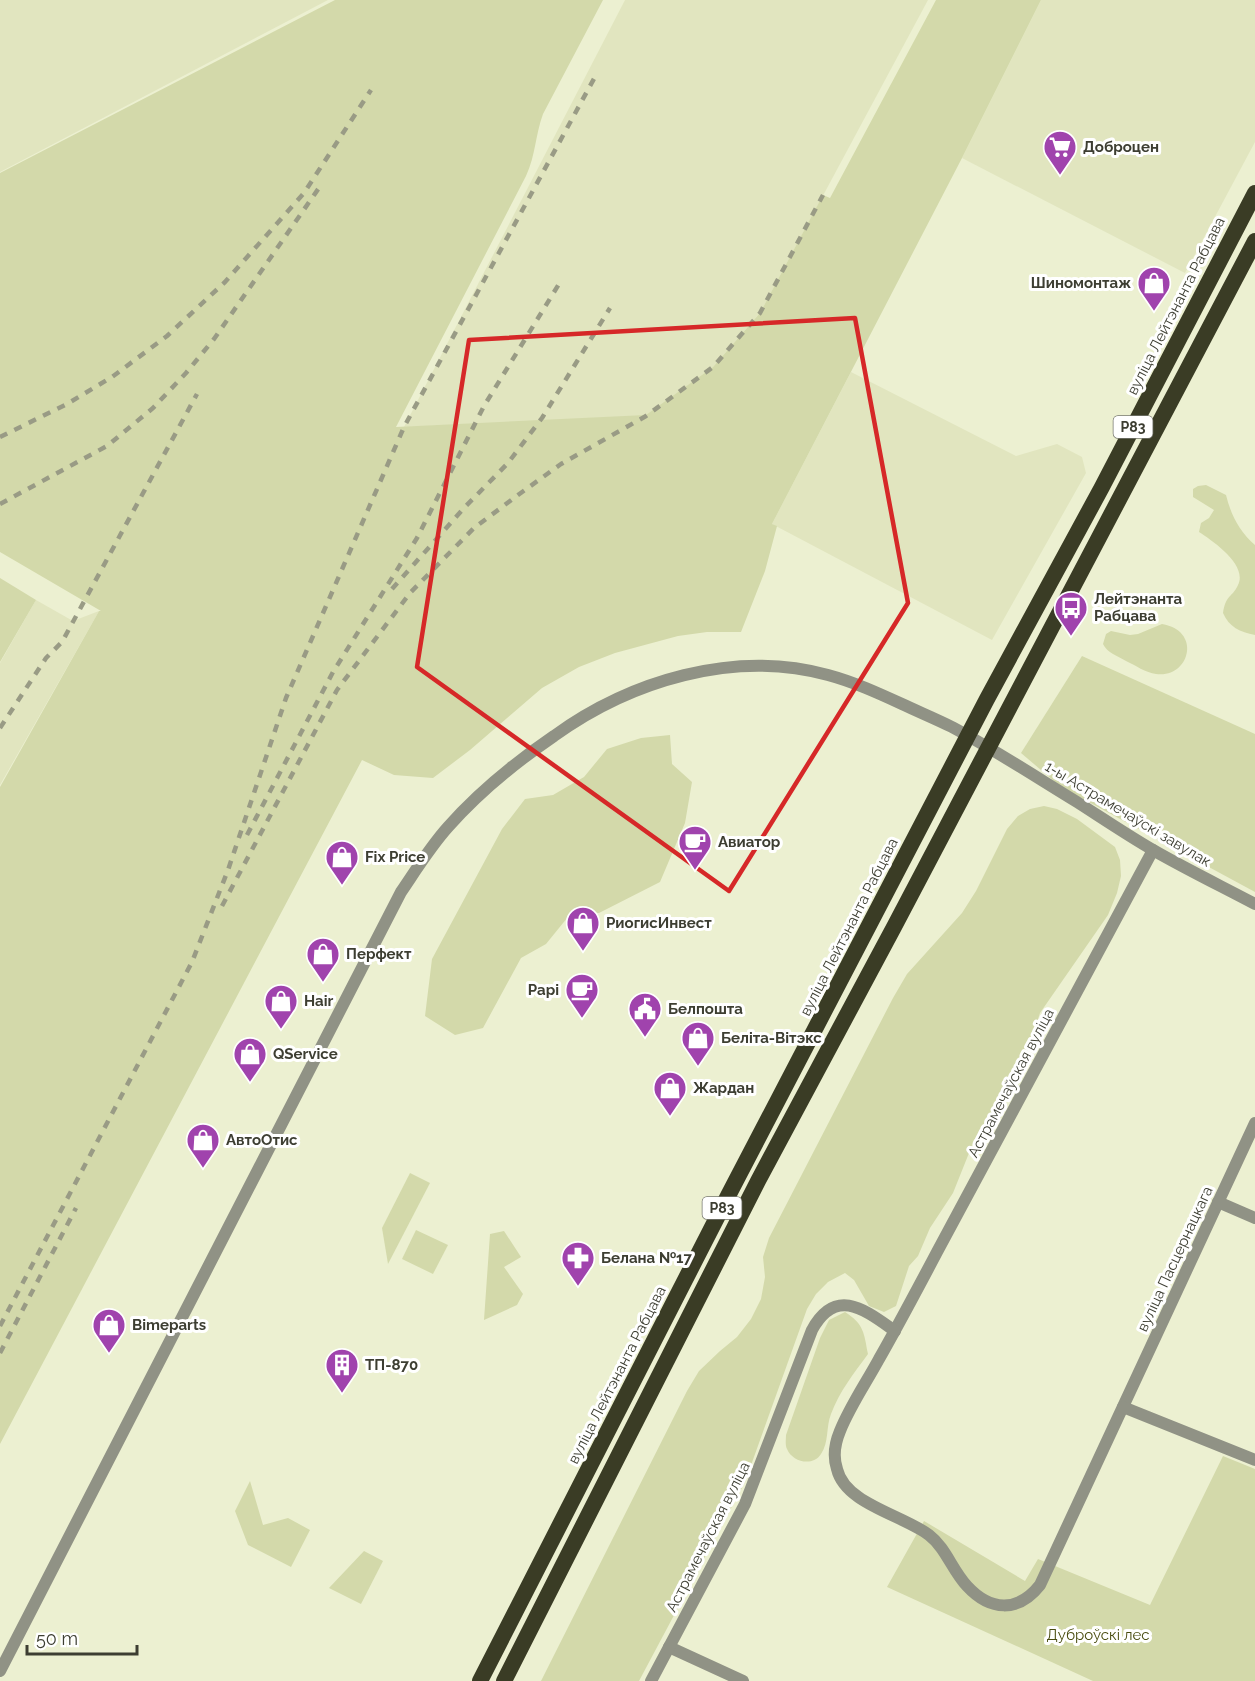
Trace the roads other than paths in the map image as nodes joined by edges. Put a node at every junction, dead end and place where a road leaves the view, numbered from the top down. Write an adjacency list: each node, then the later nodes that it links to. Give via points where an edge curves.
1 (1255, 193): 3 (highway, вуліца Лейтэнанта Рабцава / Р83)
2 (1255, 241): 4 (highway, Р83)
3 (969, 736): 4 (street, 1-ы Астрамечаўскі завулак); 15 (street, 1-ы Астрамечаўскі завулак, via 881,694 826,674 764,666 717,669 646,686 608,701 546,741 468,806 423,858 387,917); 16 (highway, вуліца Лейтэнанта Рабцава / Р83)
4 (987, 748): 5 (street, 1-ы Астрамечаўскі завулак); 17 (highway, Р83, via 758,1181)
5 (1153, 850): 6 (street, 1-ы Астрамечаўскі завулак); 10 (street, Астрамечаўская вуліца)
6 (1255, 904)
7 (1255, 1123): 8 (street, вуліца Пасцернацкага)
8 (1218, 1202): 9 (street); 11 (street, вуліца Пасцернацкага)
9 (1255, 1218)
10 (895, 1331): 13 (street, Астрамечаўская вуліца, via 844,1421 835,1446 839,1477); 14 (street, Астрамечаўская вуліца, via 864,1309 853,1306 839,1306 818,1318 745,1504)
11 (1123, 1407): 12 (street); 13 (street, вуліца Пасцернацкага, via 1040,1585 1021,1603 996,1605 984,1600 964,1583 928,1534)
12 (1255, 1460)
13 (863, 1499)
14 (669, 1647): 18 (street, Астрамечаўская вуліца); 19 (street)
15 (0, 1671)
16 (480, 1681)
17 (504, 1681)
18 (651, 1681)
19 (743, 1681)

